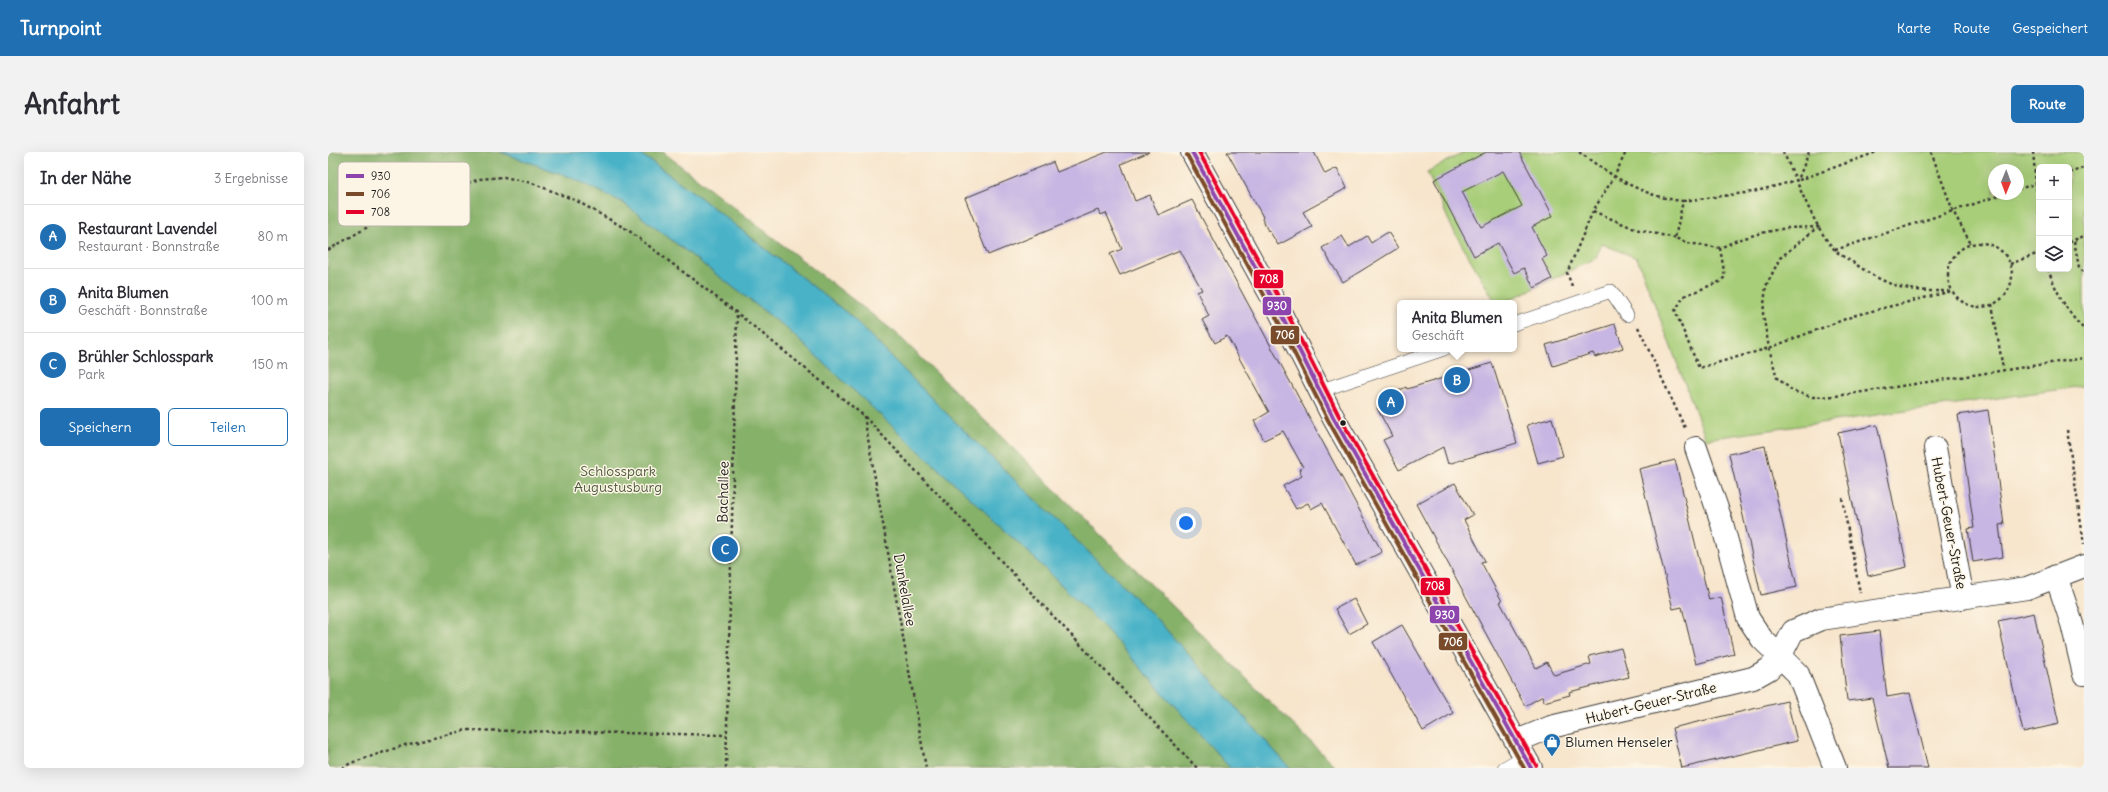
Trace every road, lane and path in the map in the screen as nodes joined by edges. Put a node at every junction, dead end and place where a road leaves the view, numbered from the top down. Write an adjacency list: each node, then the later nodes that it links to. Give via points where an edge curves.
1 (1192, 152): 45 (street, via 1279,310)
2 (1579, 152): 12 (path)
3 (1626, 152): 12 (path)
4 (1783, 152): 13 (path)
5 (1809, 152): 13 (path)
6 (1877, 152): 13 (path)
7 (1932, 152): 20 (path)
8 (2033, 152): 10 (path)
9 (2084, 168): 11 (path)
10 (2036, 171)
11 (2072, 172)
12 (1614, 176): 18 (path, via 1643,192); 19 (path)
13 (1798, 180): 18 (path, via 1753,192); 22 (path)
14 (470, 182): 37 (path, via 504,177 532,183 577,201 628,230)
15 (2036, 184): 16 (path)
16 (2024, 188)
17 (1988, 199): 20 (path)
18 (1683, 201): 24 (path)
19 (1593, 211): 24 (path, via 1635,229); 35 (path, via 1567,272)
20 (1954, 211): 26 (path); 29 (path)
21 (369, 226): 28 (path)
22 (1819, 226): 27 (path, via 1766,232); 29 (path); 41 (path, via 1780,258 1766,286 1763,314)
23 (2084, 236): 25 (path)
24 (1675, 238): 27 (path, via 1688,243)
25 (2074, 240): 33 (path, via 2079,267)
26 (1971, 244): 31 (path, via 1983,243 1994,246 2004,254); 34 (path, via 1953,258 1948,269)
27 (1720, 248): 41 (path, via 1725,277 1719,282 1684,296 1675,311 1699,368)
28 (328, 250)
29 (1834, 250): 34 (path, via 1864,271 1897,287 1925,292)
30 (2036, 254): 31 (path)
31 (2010, 264): 36 (path, via 2012,273 2009,287 2000,299)
32 (2049, 272): 40 (path, via 2073,319)
33 (2084, 273)
34 (1952, 291): 36 (path, via 1960,300 1970,305); 41 (path, via 1856,314)
35 (1579, 301): 38 (lane, via 1611,291); 39 (lane)
36 (1992, 304): 44 (path)
37 (737, 313): 46 (path); 58 (path, Bachallee)
38 (1627, 315): 48 (path, via 1639,329)
39 (1517, 323)
40 (2084, 329)
41 (1769, 348): 44 (path, via 1777,378 1793,391 1812,396 1836,396)
42 (1435, 352): 45 (lane)
43 (2084, 358): 44 (path)
44 (2003, 369)
45 (1319, 391): 59 (street)
46 (864, 416): 62 (path, Dunkelallee); 63 (path)
47 (2066, 430): 51 (path)
48 (1696, 448): 56 (street, via 1721,520 1748,618 1762,639)
49 (1936, 448): 54 (street, Hubert-Geuer-Straße)
50 (1842, 498): 55 (path)
51 (2084, 546)
52 (2084, 566): 53 (street, Hubert-Geuer-Straße)
53 (2056, 576): 54 (street, Hubert-Geuer-Straße, via 2026,588); 57 (street, via 2072,624)
54 (1963, 598): 55 (street, Hubert-Geuer-Straße)
55 (1863, 611): 56 (street, Hubert-Geuer-Straße, via 1820,618 1793,631)
56 (1780, 656): 59 (street, Hubert-Geuer-Straße, via 1769,669 1753,678 1551,727); 65 (street, via 1798,674)
57 (2084, 674)
58 (727, 735): 60 (path, via 466,730 405,745); 61 (path, Bachallee)
59 (1524, 755): 64 (lane)
60 (342, 768)
61 (726, 768)
62 (926, 768)
63 (1198, 768)
64 (1504, 768)
65 (1835, 768)

